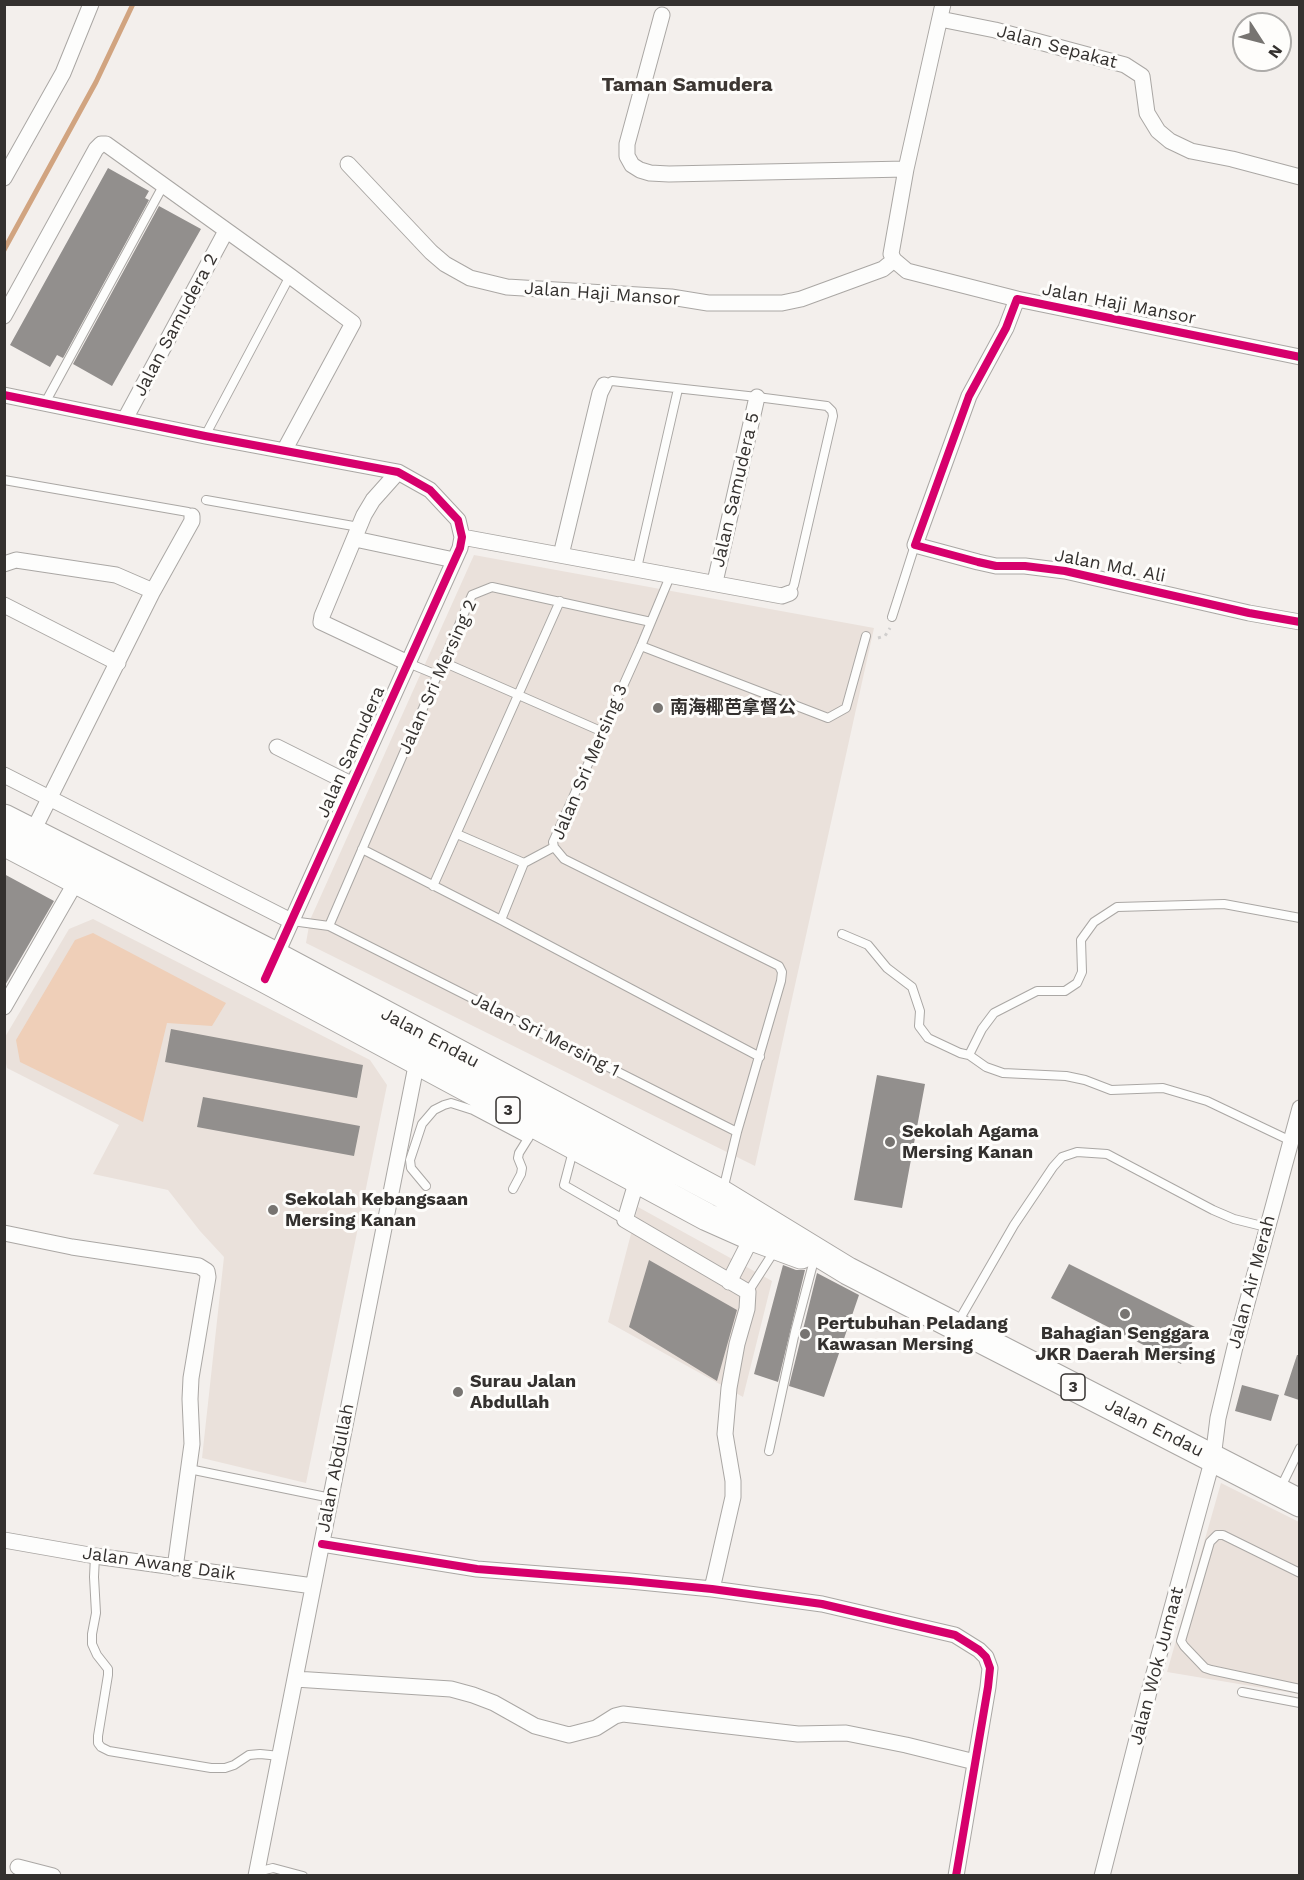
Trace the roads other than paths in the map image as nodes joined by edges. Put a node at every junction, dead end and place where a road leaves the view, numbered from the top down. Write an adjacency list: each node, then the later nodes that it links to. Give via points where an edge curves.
1 (91, 4): 7 (street, via 63,73)
2 (942, 12): 5 (street); 6 (street, Jalan Sepakat, via 1125,65 1142,76 1146,113 1170,141 1191,151)
3 (662, 15): 5 (street, via 627,144 632,165 650,173 669,174)
4 (348, 164): 10 (street, Jalan Haji Mansor, via 445,264 470,278 507,287 671,297 708,303 782,303 883,269)
5 (906, 170): 10 (street, via 891,248)
6 (1299, 177)
7 (4, 178)
8 (163, 186): 9 (street); 13 (street, via 106,144 100,144); 19 (lane)
9 (226, 231): 11 (street); 20 (street, Jalan Samudera 2)
10 (894, 260): 12 (street, Jalan Haji Mansor, via 907,271)
11 (291, 276): 21 (lane); 22 (street, via 353,323)
12 (1017, 299): 14 (street, Jalan Haji Mansor); 29 (street, Jalan Haji Mansor, via 1006,328 969,396)
13 (4, 316)
14 (1299, 357)
15 (604, 385): 16 (lane, via 612,381); 30 (street)
16 (678, 389): 18 (lane); 33 (lane)
17 (4, 395): 19 (street)
18 (757, 397): 35 (street, Jalan Samudera 5); 37 (lane, via 827,406 833,416)
19 (45, 403): 20 (street)
20 (125, 418): 21 (street)
21 (205, 436): 22 (street)
22 (285, 449): 23 (street)
23 (398, 472): 27 (street, via 374,500); 28 (street, via 444,503 458,520)
24 (4, 480): 26 (lane, via 188,512)
25 (206, 500): 27 (lane)
26 (192, 516): 36 (street)
27 (357, 533): 31 (street); 47 (street, via 321,622)
28 (462, 537): 30 (street); 31 (street, Jalan Samudera)
29 (915, 545): 40 (lane); 42 (street, Jalan Md. Ali, via 996,566 1065,571)
30 (561, 555): 33 (street)
31 (454, 560): 47 (street, Jalan Samudera)
32 (4, 564): 36 (street, via 16,560 116,575)
33 (637, 568): 34 (street)
34 (671, 574): 35 (street); 41 (lane, Jalan Sri Mersing 3)
35 (715, 582): 37 (street, via 782,596)
36 (153, 591): 46 (street)
37 (790, 593)
38 (560, 602): 41 (lane, Jalan Sri Mersing 2); 45 (lane, Jalan Sri Mersing 2, via 492,587 472,595); 49 (lane)
39 (4, 605): 46 (street)
40 (892, 617)
41 (651, 622): 44 (lane, Jalan Sri Mersing 3)
42 (1299, 622)
43 (866, 636): 44 (lane, via 846,708 828,718)
44 (641, 646): 50 (lane, Jalan Sri Mersing 3)
45 (443, 662): 48 (lane, Jalan Sri Mersing 2); 49 (lane)
46 (118, 663): 54 (street)
47 (408, 663): 48 (lane); 53 (street, Jalan Samudera)
48 (437, 675): 59 (lane, Jalan Sri Mersing 2)
49 (518, 695): 50 (lane); 56 (lane)
50 (603, 732): 58 (lane, Jalan Sri Mersing 3)
51 (277, 747): 53 (street)
52 (4, 775): 54 (street)
53 (353, 785): 65 (street, Jalan Samudera)
54 (48, 798): 57 (street); 65 (street)
55 (4, 818): 57 (highway, Jalan Endau / 3)
56 (457, 834): 60 (lane); 62 (lane)
57 (15, 844): 61 (highway, Jalan Endau); 68 (highway, Jalan Endau / 3)
58 (554, 847): 60 (lane); 71 (lane, Jalan Sri Mersing 3, via 564,859 779,966 781,981)
59 (362, 849): 62 (lane); 66 (lane, Jalan Sri Mersing 2)
60 (524, 863): 64 (lane)
61 (77, 880): 68 (highway, Jalan Endau / 3); 69 (street)
62 (434, 886): 64 (lane)
63 (1299, 918): 70 (lane, via 1224,904 1118,907 1094,922 1081,940 1082,972 1077,983 1065,992 1037,992 994,1013)
64 (501, 920): 71 (lane)
65 (291, 921): 66 (lane, Jalan Sri Mersing 1); 68 (street, Jalan Samudera)
66 (329, 926): 76 (lane, Jalan Sri Mersing 1)
67 (842, 934): 70 (lane, via 868,945 887,968 912,987 920,1011 919,1026 928,1038)
68 (270, 968): 72 (highway, Jalan Endau / 3); 82 (highway, Jalan Endau / 3)
69 (4, 1007)
70 (969, 1055): 77 (lane, via 1003,1073 1066,1076 1111,1090 1177,1091)
71 (760, 1057): 76 (lane)
72 (417, 1061): 73 (highway, Jalan Endau / 3); 98 (street, Jalan Abdullah)
73 (477, 1103): 75 (highway, Jalan Endau / 3); 80 (lane, via 444,1105 422,1124 410,1160 411,1168)
74 (1299, 1108): 77 (street, Jalan Air Merah)
75 (532, 1132): 78 (highway, Jalan Endau / 3); 81 (lane, via 519,1153 522,1168)
76 (738, 1132): 82 (lane)
77 (1294, 1135): 85 (street, Jalan Air Merah)
78 (574, 1146): 79 (highway, Jalan Endau / 3); 83 (lane, via 564,1185)
79 (637, 1180): 83 (street); 84 (highway, Jalan Endau / 3, via 707,1218)
80 (426, 1186)
81 (513, 1189)
82 (722, 1194): 84 (highway, Jalan Endau / 3)
83 (625, 1220): 90 (street)
84 (753, 1224): 87 (highway, Jalan Endau / 3); 89 (highway, Jalan Endau / 3); 90 (street)
85 (1266, 1227): 92 (lane, via 1213,1210 1107,1154 1077,1152 1062,1157 1053,1167 1014,1225); 95 (street, Jalan Air Merah, via 1218,1418)
86 (4, 1233): 96 (street, via 199,1266 207,1271 191,1378)
87 (777, 1247): 88 (highway, Jalan Endau / 3); 91 (lane)
88 (814, 1260): 89 (highway, Jalan Endau / 3); 94 (lane)
89 (848, 1271): 92 (highway, Jalan Endau / 3)
90 (729, 1282): 91 (street)
91 (748, 1292): 105 (street, via 729,1388 725,1434 733,1497)
92 (956, 1326): 95 (highway, Jalan Endau / 3)
93 (1299, 1448): 97 (lane)
94 (769, 1451)
95 (1213, 1458): 97 (highway, Jalan Endau / 3); 117 (street, Jalan Wok Jumaat)
96 (189, 1469): 98 (lane); 102 (street)
97 (1289, 1497)
98 (331, 1498): 100 (street, Jalan Abdullah)
99 (4, 1540): 101 (street, Jalan Awang Daik)
100 (321, 1544): 104 (street, Jalan Abdullah); 105 (street, via 477,1569)
101 (95, 1556): 102 (street, Jalan Awang Daik); 110 (lane, via 92,1644 108,1669 98,1736 101,1747 211,1768 234,1766 249,1755)
102 (175, 1568): 104 (street, Jalan Awang Daik)
103 (1299, 1573): 107 (lane, via 1217,1535 1210,1542 1181,1641 1211,1670)
104 (314, 1586): 106 (street, Jalan Abdullah)
105 (712, 1589): 111 (street, via 822,1604 939,1630 969,1642 986,1657 990,1668)
106 (295, 1679): 110 (street, Jalan Abdullah); 111 (street, via 451,1689 494,1703 535,1726 569,1735 596,1728 623,1714 798,1734 846,1733)
107 (1299, 1689)
108 (1242, 1692): 109 (lane)
109 (1299, 1703)
110 (280, 1756): 113 (street, Jalan Abdullah)
111 (975, 1762): 116 (street)
112 (18, 1867): 114 (street)
113 (257, 1874): 115 (lane, via 273,1868)
114 (53, 1875)
115 (303, 1875)
116 (956, 1875)
117 (1102, 1875)

